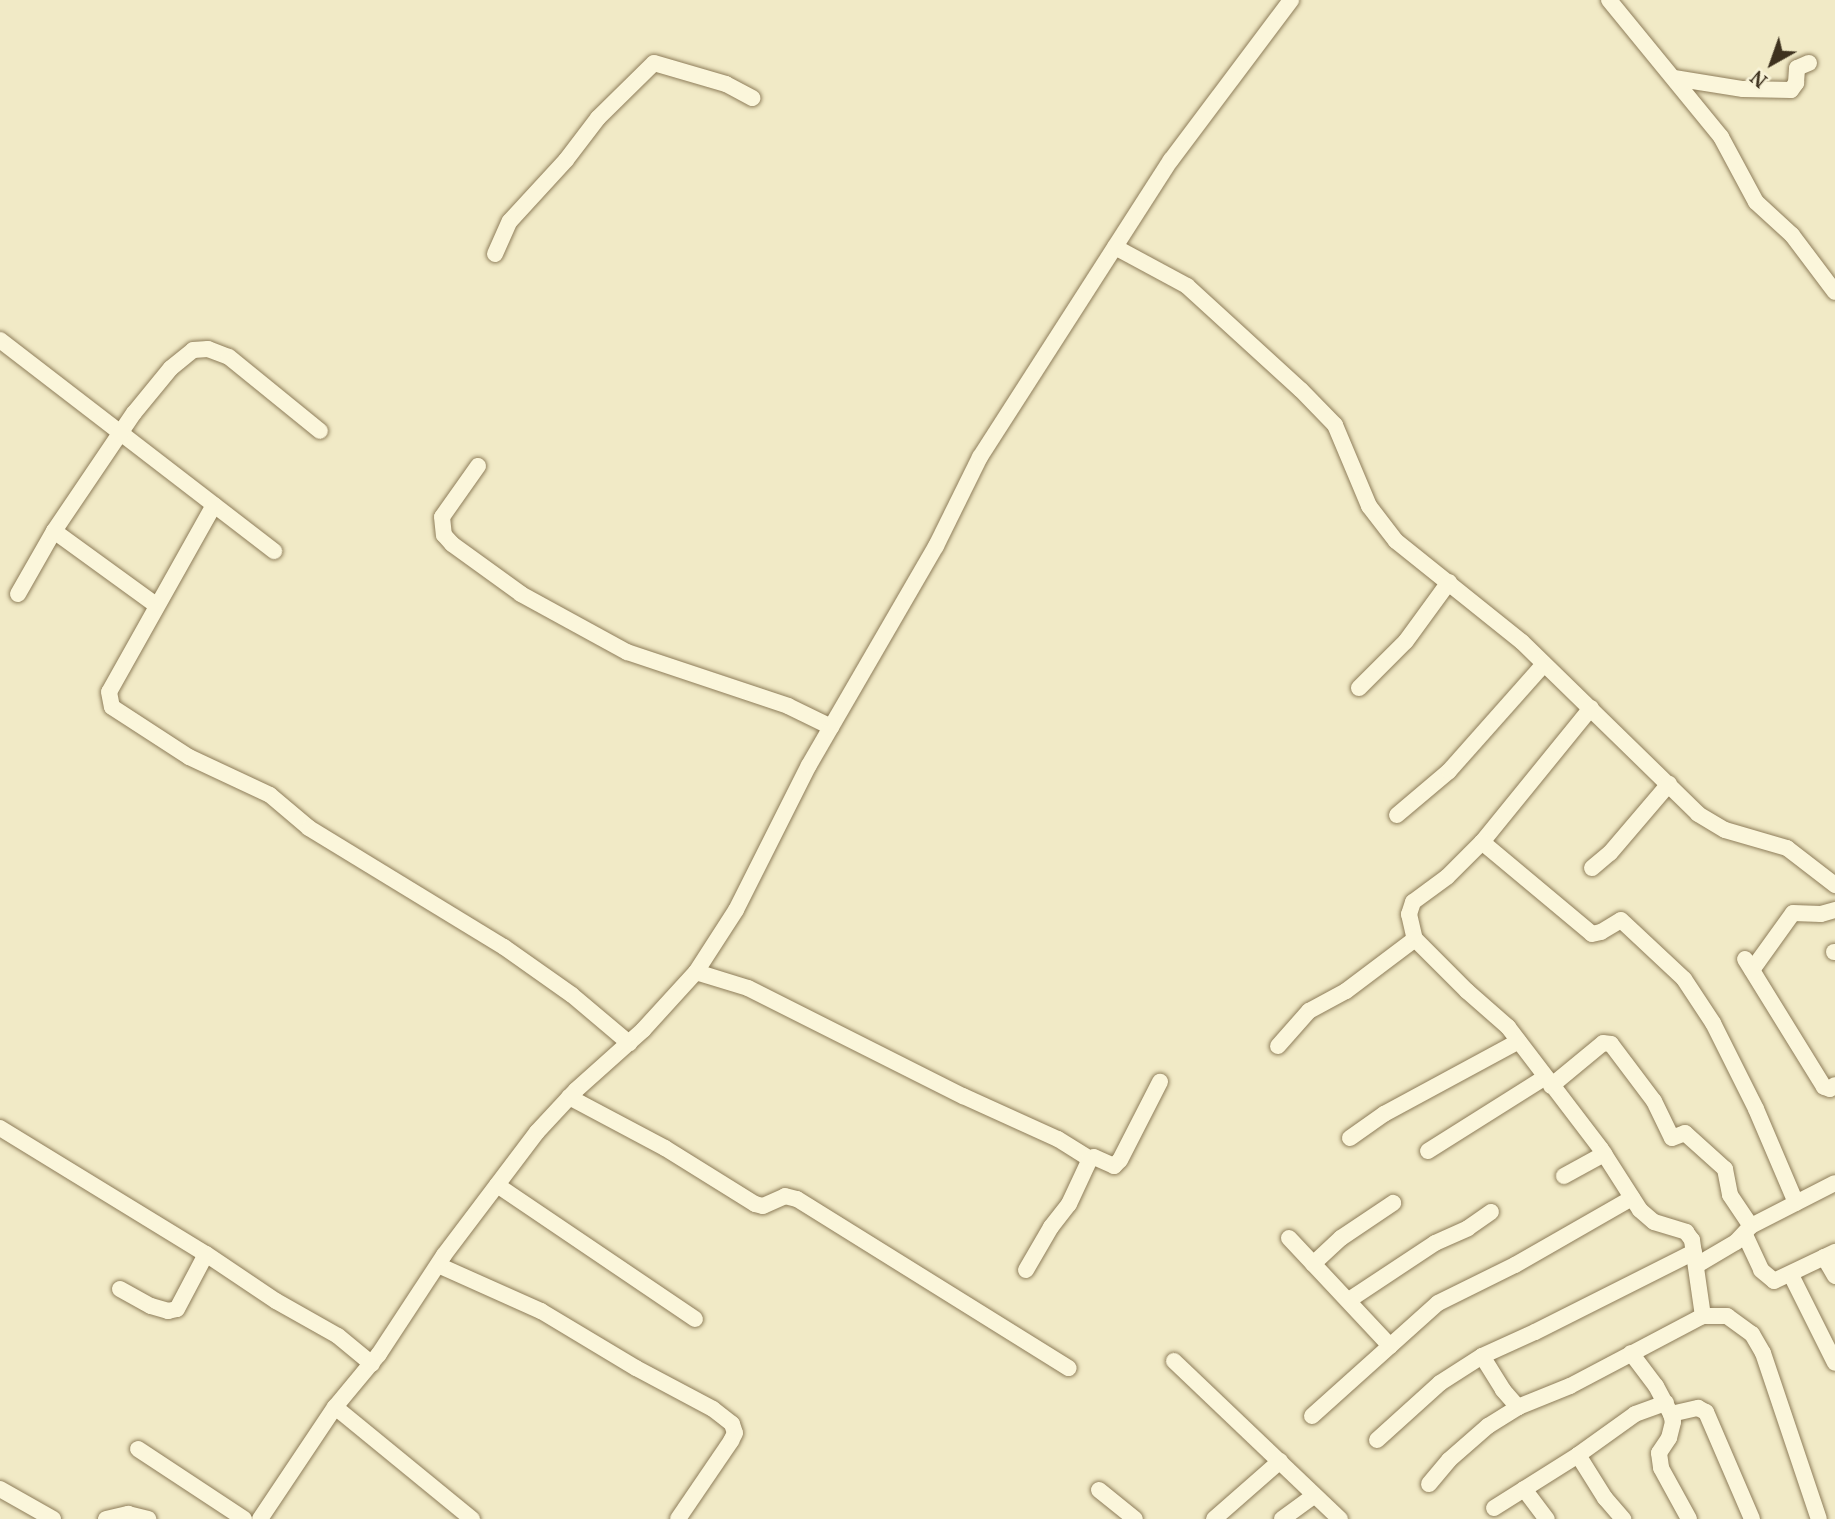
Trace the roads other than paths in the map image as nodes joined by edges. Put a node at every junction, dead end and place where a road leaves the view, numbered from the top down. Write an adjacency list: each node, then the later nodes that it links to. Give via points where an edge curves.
1 (1291, 0): 6 (street, via 1171,160)
2 (1609, 0): 4 (street)
3 (1809, 63): 4 (street, via 1797,68 1791,90 1743,89)
4 (1674, 78): 8 (street, via 1721,137 1756,202 1808,253)
5 (752, 98): 7 (street, via 726,84 654,63 598,118 510,222)
6 (1115, 247): 16 (street, via 1188,286 1310,398 1335,425 1369,506 1383,525 1396,541); 22 (street, via 981,457 936,546)
7 (495, 254)
8 (1835, 292)
9 (0, 340): 11 (street)
10 (320, 431): 11 (street, via 229,357 193,349 171,368)
11 (120, 434): 13 (street); 14 (street)
12 (478, 466): 22 (street, via 442,517 444,535 452,544 521,594 627,652 788,706)
13 (214, 505): 15 (street); 18 (street)
14 (54, 531): 17 (street); 18 (street)
15 (274, 551)
16 (1449, 582): 19 (street); 20 (street, via 1406,641)
17 (18, 594)
18 (156, 605): 32 (street, via 109,692 112,707 189,757 270,796 309,828 505,947)
19 (1544, 664): 21 (street); 24 (street, via 1449,771)
20 (1359, 688)
21 (1591, 708): 23 (street); 25 (street)
22 (831, 727): 30 (street, via 736,910)
23 (1669, 784): 26 (street); 27 (street, via 1712,824 1787,848)
24 (1397, 815)
25 (1482, 842): 29 (street, via 1413,902 1409,914); 48 (street, via 1592,934 1621,920 1684,979 1713,1023)
26 (1592, 868)
27 (1835, 885)
28 (1835, 910): 36 (street, via 1793,913 1749,964 1824,1087)
29 (1415, 939): 31 (street); 33 (street, via 1346,991 1309,1012)
30 (696, 972): 32 (street); 42 (street, via 748,988 1058,1139)
31 (1519, 1041): 35 (street); 39 (street, via 1384,1114)
32 (629, 1042): 37 (street)
33 (1278, 1046)
34 (1160, 1082): 42 (street, via 1120,1160 1114,1166)
35 (1547, 1082): 40 (street); 41 (street); 50 (street, via 1603,1043 1611,1044 1647,1091 1672,1138 1685,1133 1725,1169 1730,1195)
36 (1835, 1085)
37 (569, 1097): 45 (street); 70 (street, via 665,1148 755,1204 764,1206 785,1196 797,1199)
38 (0, 1128): 52 (street)
39 (1350, 1138)
40 (1428, 1151)
41 (1604, 1154): 43 (street); 46 (street)
42 (1090, 1159): 57 (street, via 1069,1204)
43 (1564, 1176)
44 (1835, 1183): 48 (street)
45 (497, 1185): 55 (street); 63 (street)
46 (1632, 1198): 54 (street, via 1654,1222 1686,1232); 64 (street, via 1438,1303)
47 (1393, 1203): 56 (street, via 1341,1238)
48 (1796, 1203): 50 (street)
49 (1491, 1212): 61 (street, via 1435,1242)
50 (1748, 1230): 54 (street); 58 (street, via 1768,1278 1774,1281 1786,1273)
51 (1289, 1238): 56 (street)
52 (206, 1254): 60 (street, via 177,1308 168,1311 151,1306); 69 (street, via 338,1336)
53 (1830, 1254): 58 (street); 59 (street)
54 (1696, 1259): 62 (street); 66 (street)
55 (438, 1265): 69 (street); 91 (street, via 541,1311 732,1424 735,1433 731,1441)
56 (1313, 1265): 61 (street)
57 (1026, 1270)
58 (1791, 1275): 68 (street)
59 (1835, 1276)
60 (120, 1289)
61 (1349, 1300): 64 (street)
62 (1703, 1316): 65 (street); 100 (street, via 1727,1316 1740,1324 1763,1353)
63 (695, 1319)
64 (1390, 1346): 74 (street)
65 (1631, 1353): 71 (street); 73 (street)
66 (1482, 1356): 71 (street); 75 (street, via 1440,1383)
67 (1174, 1361): 78 (street)
68 (1835, 1363)
69 (372, 1364): 72 (street)
70 (1069, 1368)
71 (1518, 1407): 79 (street, via 1488,1426)
72 (335, 1408): 89 (street); 90 (street)
73 (1668, 1408): 77 (street, via 1635,1414); 98 (street, via 1673,1422 1659,1453 1661,1468); 99 (street, via 1706,1412)
74 (1312, 1416)
75 (1377, 1440)
76 (138, 1449): 88 (street)
77 (1578, 1455): 81 (street); 97 (street)
78 (1280, 1461): 83 (street); 93 (street)
79 (1429, 1484)
80 (0, 1489): 85 (street)
81 (1524, 1489): 84 (street); 96 (street)
82 (1099, 1490): 92 (street)
83 (1314, 1496): 94 (street); 95 (street)
84 (1494, 1508)
85 (53, 1519)
86 (106, 1519): 87 (street, via 128,1514)
87 (148, 1519)
88 (244, 1519)
89 (260, 1519)
90 (472, 1519)
91 (678, 1519)
92 (1135, 1519)
93 (1214, 1519)
94 (1282, 1519)
95 (1340, 1519)
96 (1546, 1519)
97 (1623, 1519)
98 (1689, 1519)
99 (1752, 1519)
100 (1819, 1519)

